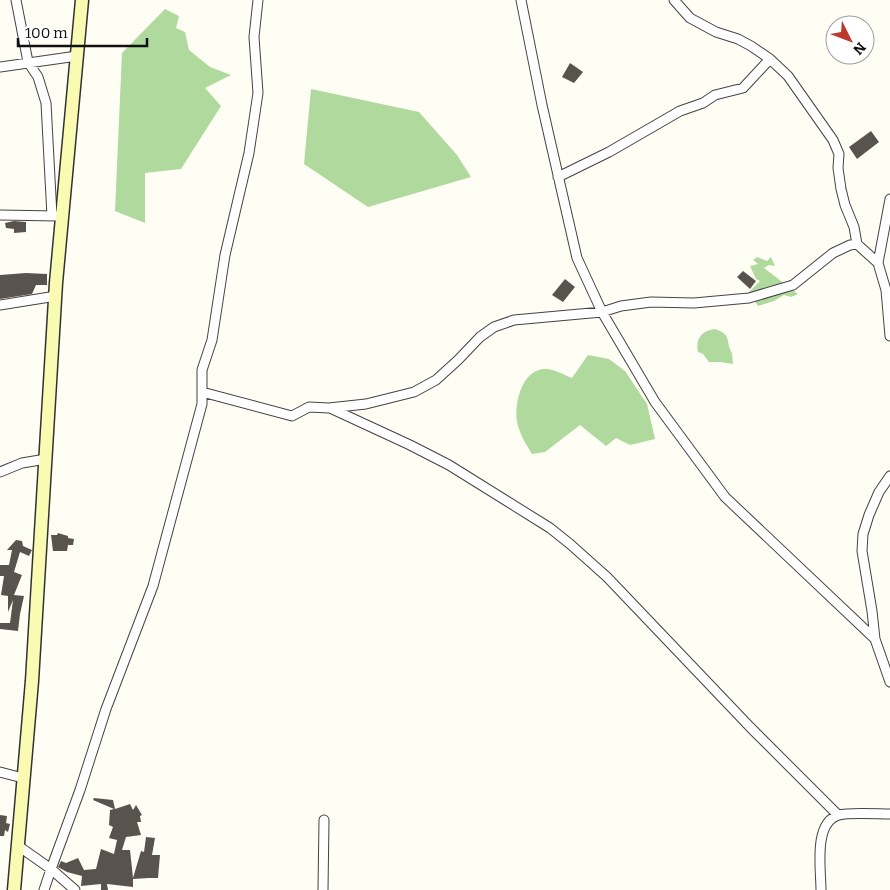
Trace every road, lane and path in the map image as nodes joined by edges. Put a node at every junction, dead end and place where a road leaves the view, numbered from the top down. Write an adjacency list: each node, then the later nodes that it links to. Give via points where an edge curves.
1 (16, 0): 8 (street)
2 (82, 0): 6 (street)
3 (258, 0): 21 (street, via 254,37 258,93 225,255 212,340 202,370)
4 (521, 0): 10 (street)
5 (674, 0): 7 (street, via 685,14 700,24 738,39)
6 (76, 56): 8 (street); 13 (street)
7 (770, 59): 10 (street, via 743,88 715,95 680,111); 14 (street, via 788,76 833,140 839,154 843,197)
8 (28, 62): 9 (street); 13 (street, via 38,77 46,103)
9 (0, 67)
10 (558, 177): 19 (street, via 577,258)
11 (890, 199): 15 (street)
12 (0, 215): 13 (street)
13 (57, 216): 17 (street)
14 (858, 244): 15 (street); 19 (street, via 834,254 793,286 749,298 694,303 651,302)
15 (878, 263): 16 (street)
16 (888, 290): 20 (street)
17 (56, 296): 18 (street); 23 (street)
18 (0, 305)
19 (602, 312): 22 (street, via 522,319 494,327 480,336 436,380 414,392 366,404); 26 (street, via 655,402 725,497)
20 (890, 336)
21 (202, 392): 22 (street, via 292,416 317,406); 34 (street, via 202,404 153,586 106,708)
22 (329, 408): 31 (street, via 449,465 570,544 607,577)
23 (46, 459): 24 (street, via 22,462); 29 (street)
24 (0, 472)
25 (890, 476): 26 (street, via 879,492 863,534 862,551)
26 (875, 639): 27 (street)
27 (890, 682)
28 (0, 772): 29 (street)
29 (23, 778): 33 (street)
30 (890, 814): 31 (street)
31 (838, 815): 39 (street, via 826,824 822,835)
32 (324, 820): 38 (street)
33 (17, 846): 34 (street); 35 (street)
34 (51, 869): 36 (street); 37 (street)
35 (14, 890)
36 (44, 890)
37 (75, 890)
38 (323, 890)
39 (822, 890)

